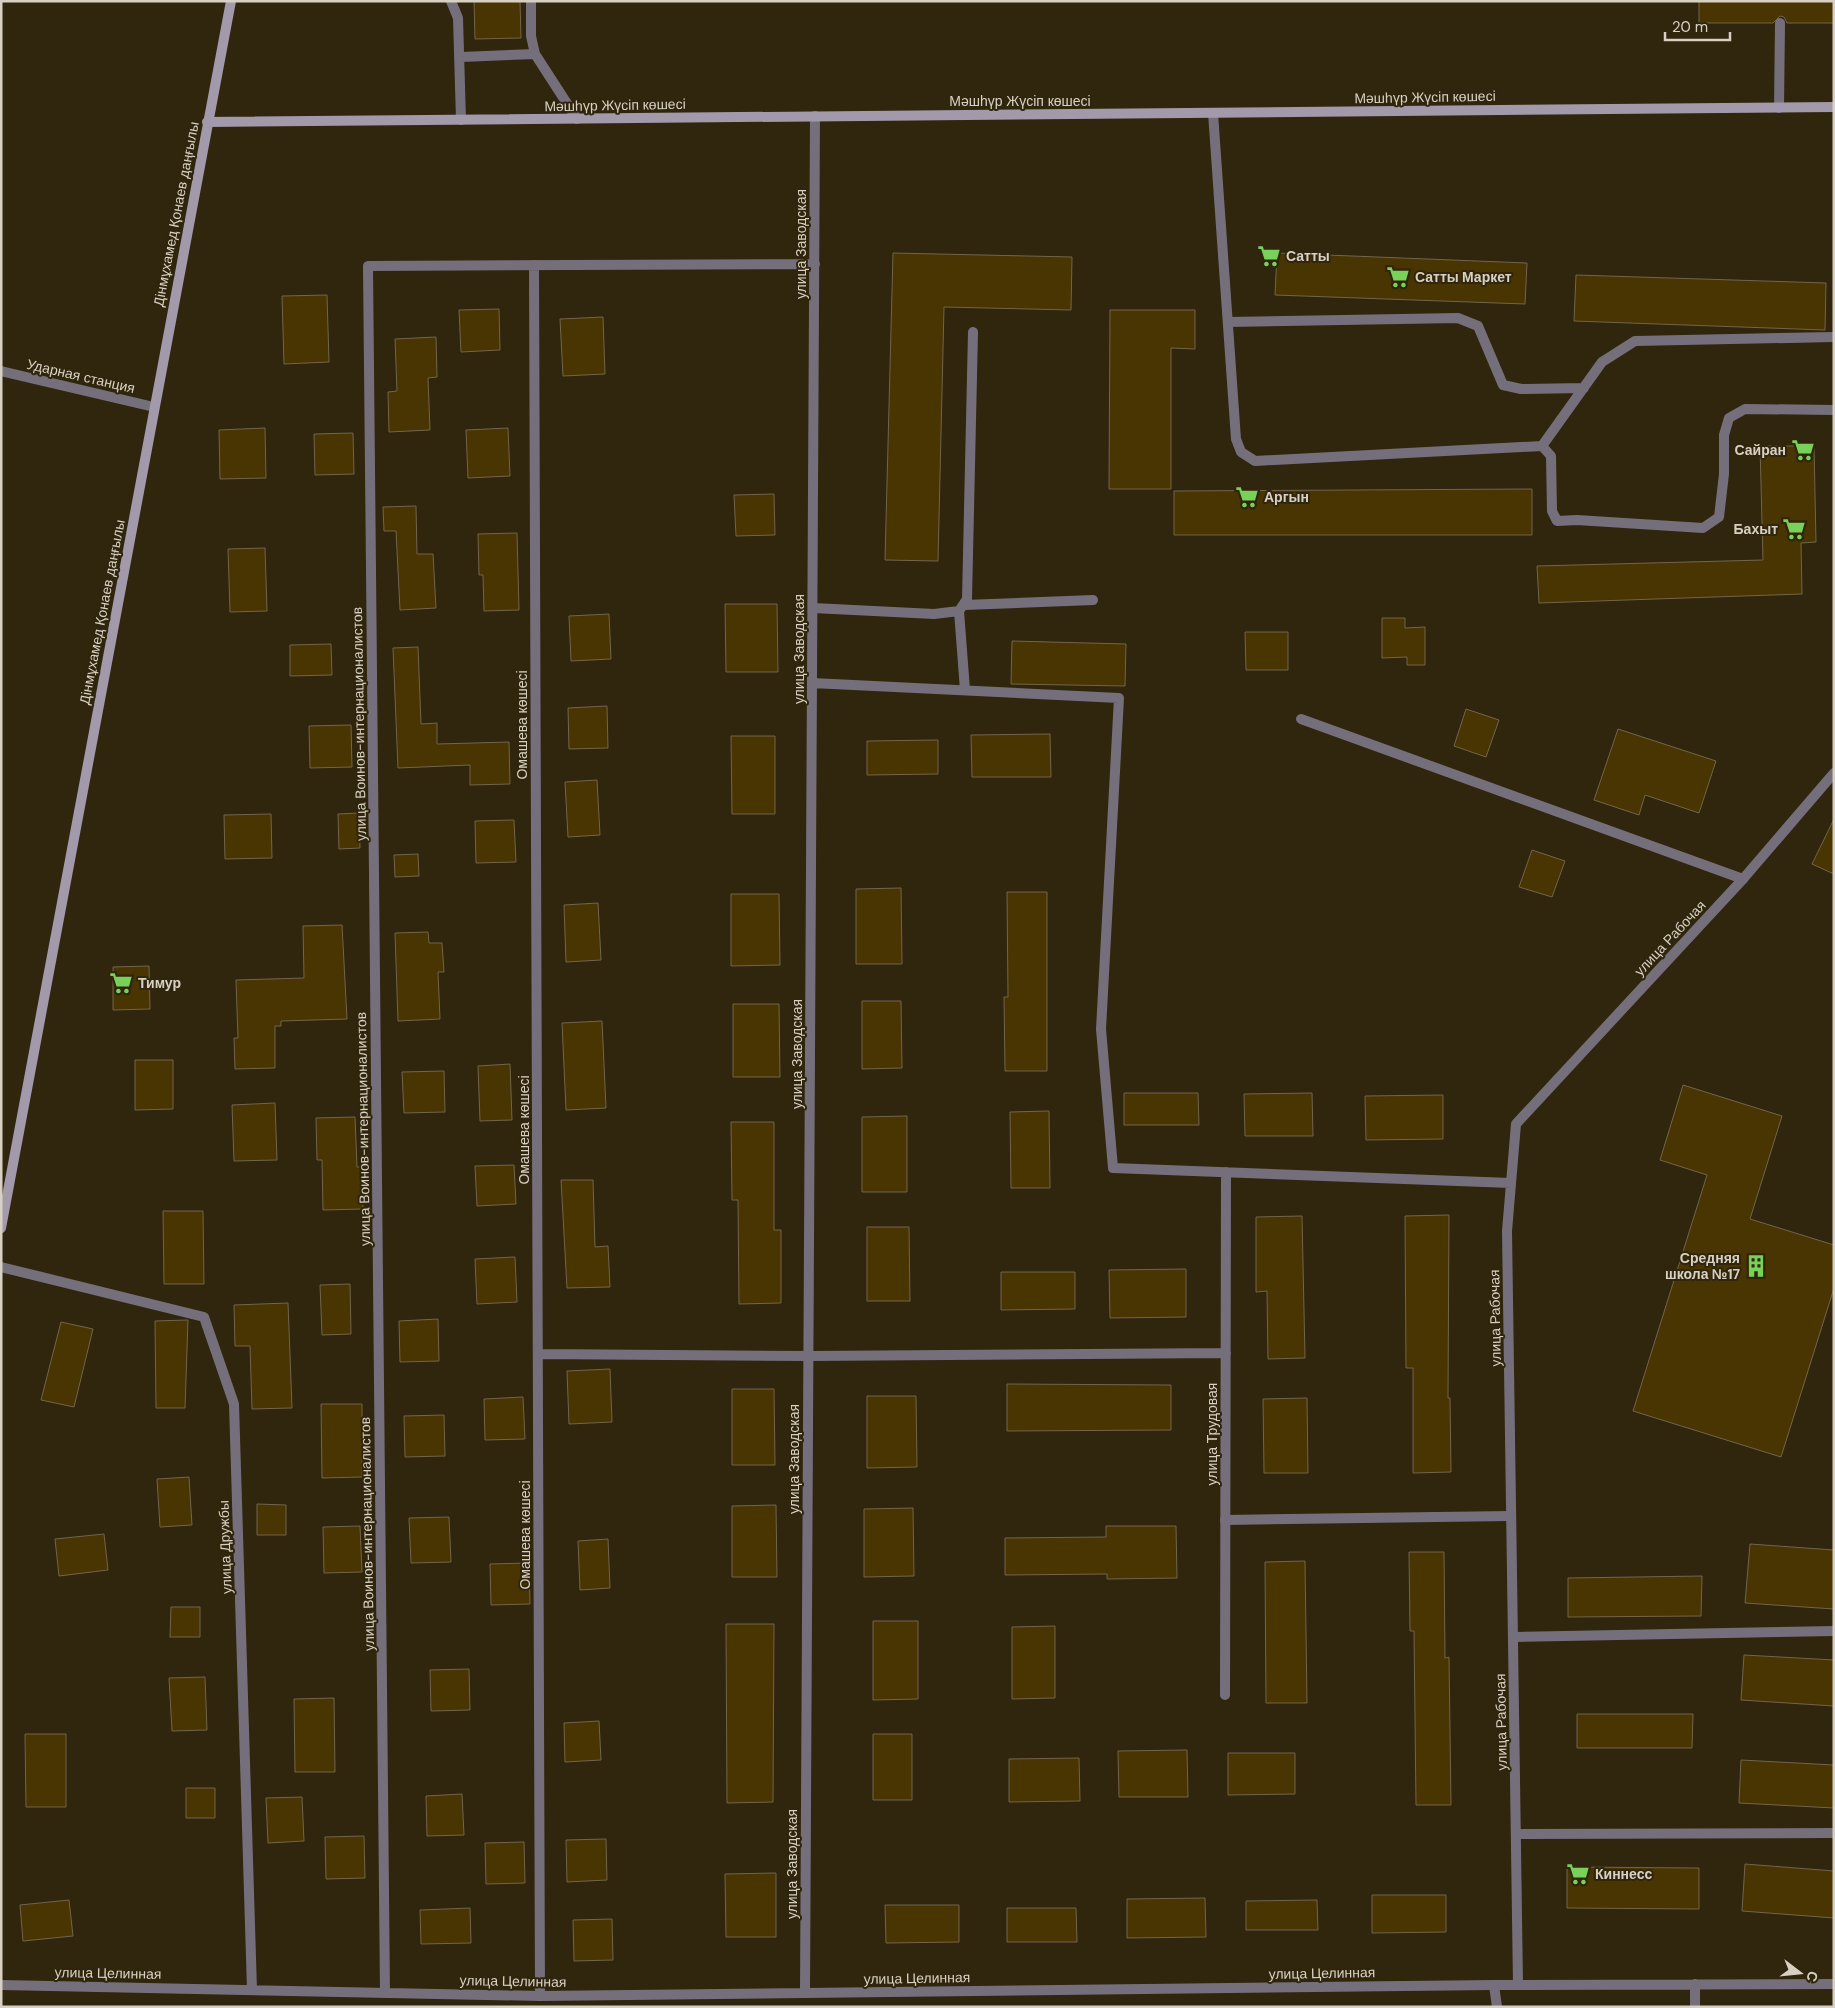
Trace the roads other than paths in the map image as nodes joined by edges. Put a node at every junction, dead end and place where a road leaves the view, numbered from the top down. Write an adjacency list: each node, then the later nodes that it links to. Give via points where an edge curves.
1 (231, 1): 13 (main road, Дінмұхамед Қонаев даңғылы)
2 (451, 1): 6 (street, via 458,18)
3 (531, 1): 5 (street, via 531,36)
4 (1780, 23): 8 (street)
5 (535, 54): 6 (street); 11 (street)
6 (461, 57): 12 (street)
7 (1834, 107): 8 (main road, Мәшһүр Жүсіп көшесі)
8 (1780, 108): 9 (main road, Мәшһүр Жүсіп көшесі)
9 (1213, 113): 10 (main road, Мәшһүр Жүсіп көшесі); 16 (street)
10 (815, 116): 11 (main road, Мәшһүр Жүсіп көшесі); 14 (street, улица Заводская)
11 (577, 119): 12 (main road, Мәшһүр Жүсіп көшесі)
12 (460, 120): 13 (main road, Мәшһүр Жүсіп көшесі)
13 (207, 122): 21 (main road, Дінмұхамед Қонаев даңғылы)
14 (815, 264): 15 (street); 25 (street, улица Заводская)
15 (534, 265): 37 (street, Омашева көшесі); 52 (street, улица Воинов-интернационалистов, via 368,266)
16 (1228, 322): 20 (street, via 1458,318 1478,326 1503,385 1521,389); 23 (street, via 1236,439 1240,452 1255,461)
17 (973, 332): 26 (street, via 967,599)
18 (1834, 337): 20 (street, via 1635,341 1602,362)
19 (1, 371): 21 (street, Ударная станция)
20 (1584, 388): 23 (street)
21 (154, 407): 34 (main road, Дінмұхамед Қонаев даңғылы)
22 (1834, 410): 23 (street, via 1746,409 1729,418 1724,435 1719,517 1703,528 1557,521 1552,511 1551,456)
23 (1542, 446)
24 (1093, 600): 26 (street)
25 (812, 608): 26 (street, via 934,614); 27 (street, улица Заводская)
26 (961, 608): 28 (street)
27 (812, 683): 28 (street); 38 (street, улица Заводская)
28 (965, 690): 32 (street, via 1119,698 1101,1029 1113,1168)
29 (1301, 719): 31 (street)
30 (1834, 773): 31 (street, улица Рабочая)
31 (1743, 879): 33 (street, улица Рабочая, via 1516,1124)
32 (1226, 1172): 33 (street); 36 (street, улица Трудовая)
33 (1511, 1183): 39 (street, улица Рабочая, via 1507,1231)
34 (1, 1228)
35 (1, 1267): 51 (street, улица Дружбы, via 204,1317 234,1404)
36 (1226, 1353): 38 (street); 40 (street, улица Трудовая)
37 (538, 1354): 38 (street); 54 (street, Омашева көшесі)
38 (809, 1356): 53 (street, улица Заводская)
39 (1511, 1516): 40 (street); 42 (street, улица Рабочая)
40 (1225, 1520): 43 (street, улица Трудовая)
41 (1834, 1631): 42 (street)
42 (1513, 1637): 45 (street, улица Рабочая)
43 (1224, 1695)
44 (1834, 1833): 45 (street)
45 (1516, 1834): 50 (street, улица Рабочая)
46 (1695, 1984): 47 (street, улица Целинная); 50 (street, улица Целинная); 56 (street)
47 (1834, 1984)
48 (1, 1985): 51 (street, улица Целинная)
49 (1494, 1985): 50 (street, улица Целинная); 53 (street, улица Целинная); 55 (street)
50 (1518, 1985)
51 (252, 1990): 52 (street, улица Целинная)
52 (385, 1992): 54 (street, улица Целинная)
53 (805, 1992): 54 (street, улица Целинная)
54 (540, 1996)
55 (1497, 2007)
56 (1695, 2007)

